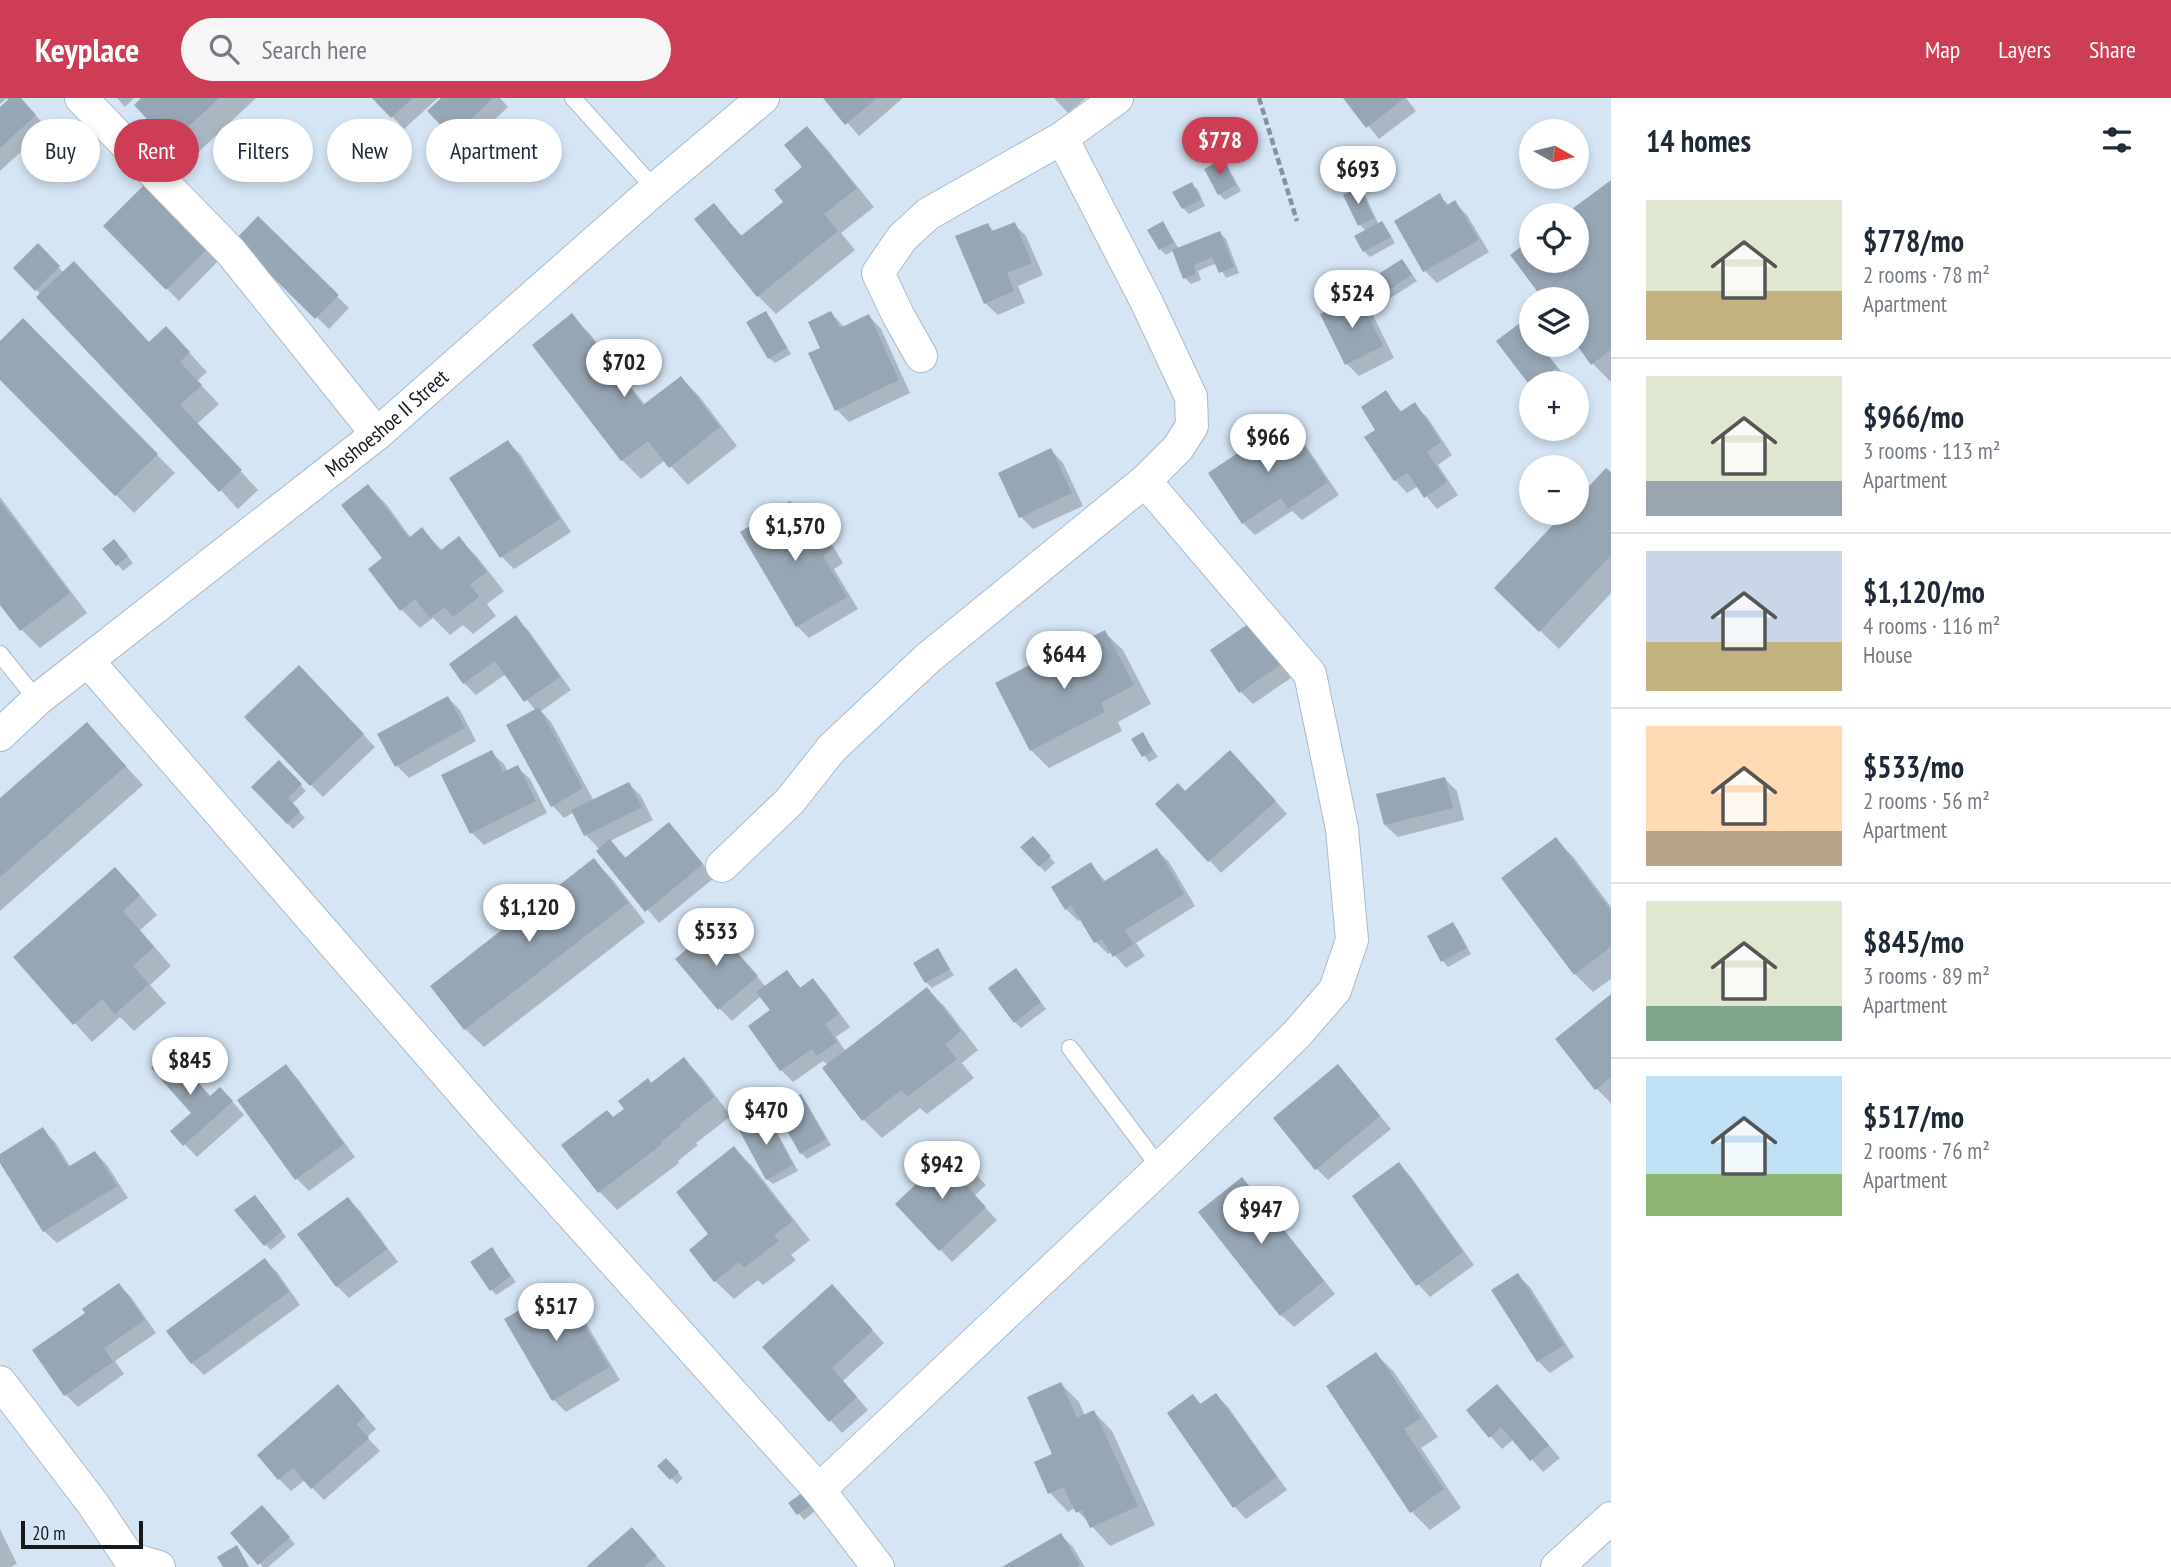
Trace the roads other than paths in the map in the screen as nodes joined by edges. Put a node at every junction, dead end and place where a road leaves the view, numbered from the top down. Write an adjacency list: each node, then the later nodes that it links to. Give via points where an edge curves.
1 (81, 98): 8 (street, via 231,251)
2 (573, 98): 6 (lane)
3 (763, 98): 6 (street, Moshoeshoe II Street)
4 (1117, 98): 5 (street)
5 (1062, 138): 7 (street, via 928,214 902,238 878,272); 9 (street, via 1191,397 1192,426 1178,448)
6 (655, 189): 8 (street, Moshoeshoe II Street)
7 (921, 356)
8 (377, 434): 11 (street, Moshoeshoe II Street)
9 (1145, 481): 14 (street, via 928,658 832,748 790,801); 16 (street, via 1310,674 1342,829 1352,940 1335,990 1296,1035)
10 (0, 654): 12 (lane)
11 (88, 661): 12 (street, Moshoeshoe II Street); 18 (street, via 486,1119)
12 (37, 700): 13 (street, Moshoeshoe II Street)
13 (0, 736)
14 (722, 866)
15 (1070, 1048): 16 (lane)
16 (1160, 1168): 18 (street)
17 (0, 1382): 20 (street, via 129,1558)
18 (819, 1490): 21 (street)
19 (1611, 1518): 22 (street)
20 (159, 1567)
21 (878, 1567)
22 (1557, 1567)

